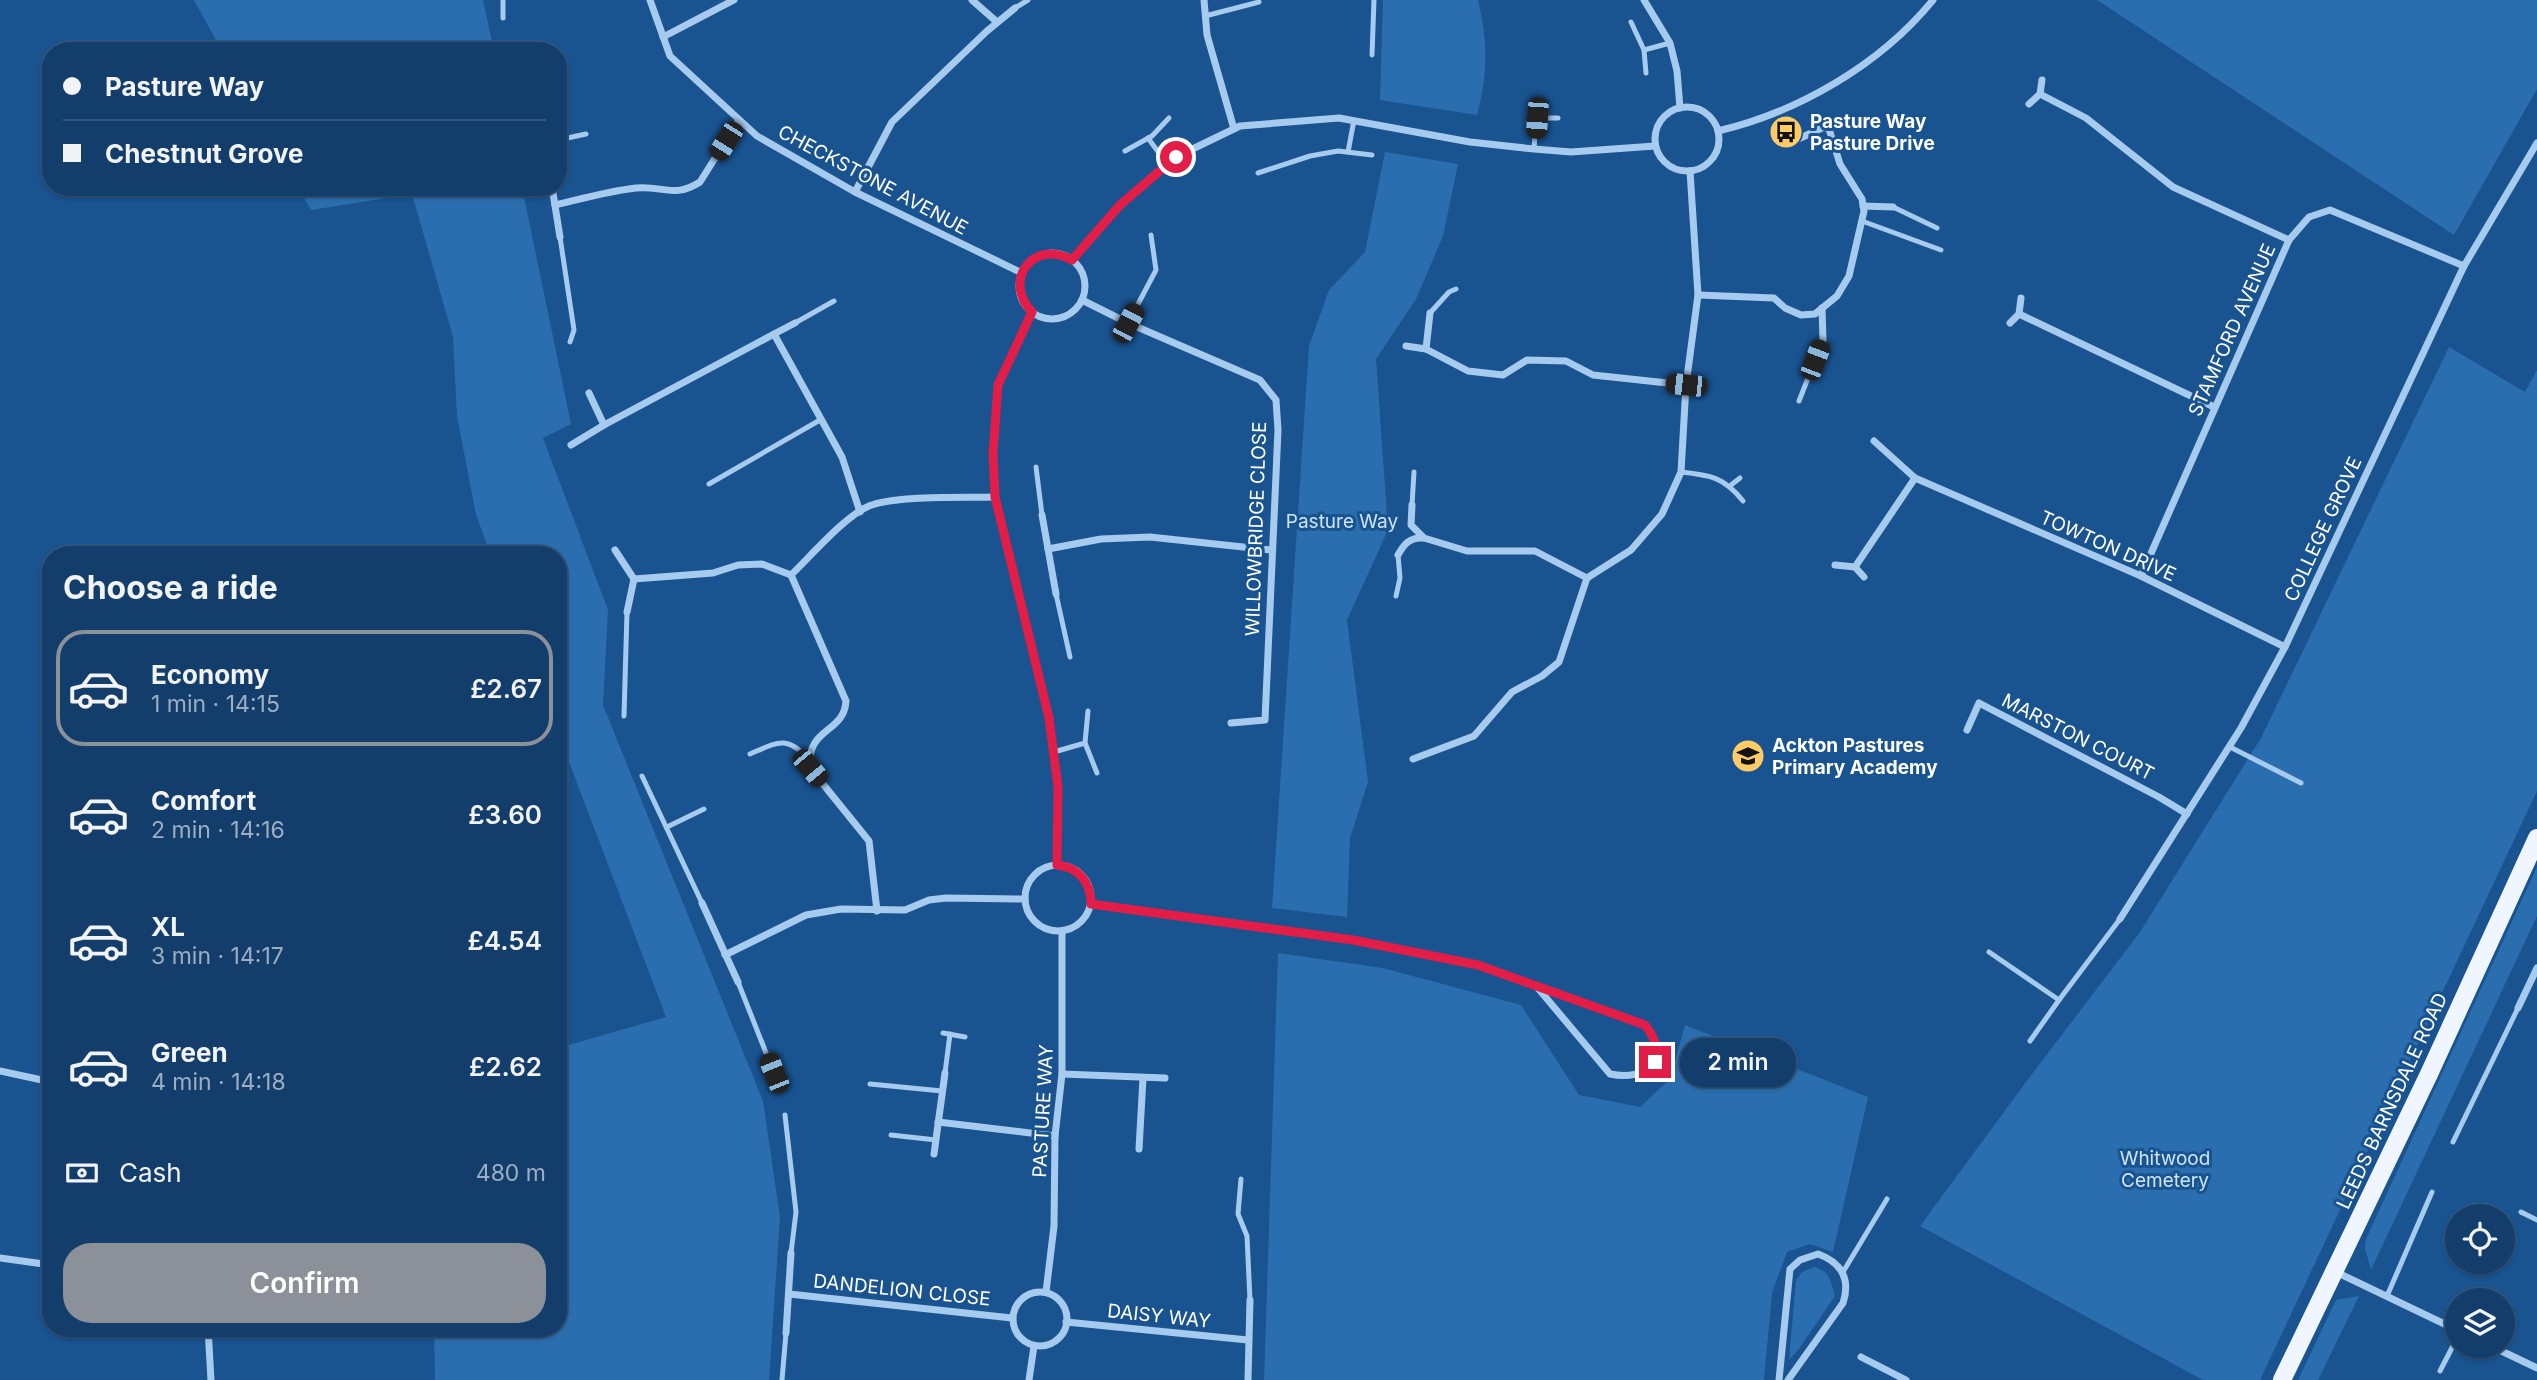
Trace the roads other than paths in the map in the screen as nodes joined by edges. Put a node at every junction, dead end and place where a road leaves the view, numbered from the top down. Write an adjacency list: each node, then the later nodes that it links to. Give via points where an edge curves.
1 (503, 0): 13 (lane)
2 (650, 0): 16 (street, CHECKSTONE AVENUE)
3 (734, 0): 16 (street)
4 (972, 0): 14 (street)
5 (1028, 0): 11 (lane)
6 (1204, 0): 12 (street)
7 (1374, 0): 19 (lane)
8 (1644, 0): 17 (street)
9 (1933, 0): 32 (street, via 1916,21 1864,64 1753,123)
10 (1259, 2): 12 (lane)
11 (1015, 8): 14 (street)
12 (1205, 16): 31 (street)
13 (503, 18)
14 (997, 22): 46 (street, via 892,122)
15 (1631, 22): 18 (lane)
16 (663, 37): 29 (street, CHECKSTONE AVENUE, via 670,56)
17 (1670, 43): 18 (lane); 25 (street)
18 (1644, 50): 20 (lane)
19 (1372, 55)
20 (1646, 73)
21 (2042, 80): 22 (street)
22 (2040, 94): 23 (street); 55 (street, via 2086,118 2173,187)
23 (2029, 104)
24 (1537, 105): 27 (lane)
25 (1680, 108): 32 (street, via 1704,113); 38 (street, via 1658,124)
26 (1169, 118): 35 (lane)
27 (1537, 118): 28 (lane); 39 (lane)
28 (1558, 118)
29 (739, 120): 46 (street, CHECKSTONE AVENUE, via 757,136); 48 (street, via 700,182 691,188 673,192 639,187)
30 (1354, 120): 31 (street); 39 (street); 41 (lane)
31 (1234, 129): 43 (street)
32 (1718, 131): 44 (street, via 1718,148 1712,159)
33 (586, 134): 34 (lane)
34 (567, 137)
35 (1148, 138): 40 (lane); 43 (lane)
36 (1792, 142): 49 (street, via 1824,127 1829,129 1840,164)
37 (2537, 143): 58 (street, COLLEGE GROVE)
38 (1655, 146): 39 (street, via 1571,152); 44 (street, via 1668,166)
39 (1534, 149)
40 (1125, 151)
41 (1348, 152): 42 (lane); 45 (lane, via 1310,156)
42 (1372, 155)
43 (1167, 164): 57 (street, via 1120,205)
44 (1690, 171): 61 (street)
45 (1258, 173)
46 (855, 192): 59 (street, CHECKSTONE AVENUE)
47 (554, 196): 48 (street)
48 (555, 205): 54 (street)
49 (1863, 206): 50 (street); 51 (street)
50 (1893, 207): 52 (lane)
51 (1862, 221): 56 (lane); 65 (street, via 1849,276 1837,296)
52 (1937, 228)
53 (1150, 235): 70 (lane, via 1156,270)
54 (560, 237): 74 (lane, via 574,330)
55 (2289, 240): 58 (street, STAMFORD AVENUE, via 2309,217 2330,210); 80 (street, STAMFORD AVENUE)
56 (1941, 250)
57 (1072, 260): 59 (street, via 1043,254); 63 (street, via 1085,282)
58 (2464, 265): 112 (street, COLLEGE GROVE)
59 (1022, 273): 66 (street, via 1020,295)
60 (1456, 289): 67 (lane)
61 (1698, 295): 65 (street, via 1774,298 1801,315); 77 (street)
62 (2021, 298): 68 (street)
63 (1082, 300): 66 (street, via 1060,318); 70 (street, WILLOWBRIDGE CLOSE)
64 (834, 301): 69 (lane)
65 (1822, 308): 73 (street)
66 (1032, 312): 92 (street, via 998,385)
67 (1430, 313): 76 (street)
68 (2019, 314): 71 (street); 80 (street)
69 (795, 323): 72 (street)
70 (1128, 323): 100 (street, WILLOWBRIDGE CLOSE, via 1260,380 1276,400)
71 (2010, 323)
72 (774, 334): 81 (street); 82 (street)
73 (1823, 340): 79 (lane)
74 (570, 342)
75 (1406, 346): 76 (street)
76 (1426, 349): 77 (street, via 1468,371 1503,375 1527,360 1566,361 1592,375)
77 (1686, 385): 87 (street)
78 (589, 393): 82 (street)
79 (1799, 401)
80 (2214, 407): 105 (street, STAMFORD AVENUE)
81 (820, 420): 90 (lane); 95 (street, via 842,457)
82 (604, 425): 84 (street)
83 (1874, 441): 89 (street, TOWTON DRIVE)
84 (571, 445)
85 (1036, 467): 96 (lane)
86 (1415, 472): 94 (lane)
87 (1681, 472): 91 (lane); 107 (street, via 1662,514 1631,551)
88 (1740, 478): 91 (lane)
89 (1915, 478): 103 (street); 105 (street, TOWTON DRIVE)
90 (709, 484)
91 (1731, 485): 93 (lane)
92 (995, 497): 95 (street, via 897,500); 120 (street)
93 (1743, 501)
94 (1412, 505): 97 (street, via 1411,525)
95 (860, 512): 104 (street)
96 (1042, 515): 98 (street)
97 (1424, 538): 101 (street, via 1411,539); 107 (street, via 1466,551 1535,551)
98 (1048, 549): 100 (street, via 1101,539 1150,537); 109 (street)
99 (615, 550): 108 (street)
100 (1271, 550): 116 (street, WILLOWBRIDGE CLOSE, via 1265,720)
101 (1398, 555): 110 (lane)
102 (1835, 565): 103 (street)
103 (1855, 567): 106 (street)
104 (791, 575): 108 (street, via 762,564); 122 (street, via 846,701 838,721 815,740)
105 (2141, 576): 112 (street, TOWTON DRIVE)
106 (1864, 577)
107 (1587, 578): 123 (street, via 1559,662 1512,692 1474,736)
108 (634, 579): 111 (street)
109 (1056, 594): 113 (lane)
110 (1396, 596)
111 (627, 612): 115 (lane)
112 (2285, 647): 119 (street, COLLEGE GROVE)
113 (1070, 657)
114 (1088, 711): 118 (lane)
115 (624, 716)
116 (1231, 723)
117 (1967, 730): 128 (street, MARSTON COURT, via 1979,703)
118 (1085, 743): 120 (lane); 124 (lane)
119 (2230, 747): 126 (lane); 128 (street, COLLEGE GROVE)
120 (1054, 752): 131 (street)
121 (751, 754): 122 (lane, via 788,743)
122 (809, 759): 135 (street, via 810,768 869,841)
123 (1413, 759)
124 (1097, 773)
125 (642, 776): 129 (lane)
126 (2301, 783)
127 (704, 809): 129 (lane)
128 (2187, 814): 136 (street, COLLEGE GROVE)
129 (667, 827): 133 (lane)
130 (2537, 838): 175 (main road, LEEDS BARNSDALE ROAD)
131 (1057, 865): 132 (street, via 1038,872); 134 (street, via 1081,875)
132 (1025, 900): 135 (street, via 946,898 905,910); 137 (street, via 1027,911 1042,928)
133 (702, 903): 139 (street)
134 (1091, 904): 137 (street, via 1081,923); 143 (street, via 1353,940 1478,965)
135 (877, 911): 139 (street, via 841,908 806,915)
136 (2120, 919): 144 (lane)
137 (1062, 931): 153 (street, PASTURE WAY)
138 (1989, 952): 144 (lane)
139 (725, 955): 141 (street)
140 (2537, 968): 142 (street)
141 (738, 982): 151 (lane)
142 (2534, 982): 145 (street)
143 (1536, 987): 143 (street, via 1645,1025 1656,1045 1655,1062 1635,1075 1610,1074)
144 (2059, 1000): 149 (lane)
145 (2518, 1008): 164 (lane)
146 (943, 1033): 147 (lane)
147 (950, 1034): 148 (lane); 152 (lane)
148 (965, 1037)
149 (2029, 1041)
150 (0, 1072): 156 (street)
151 (774, 1073)
152 (945, 1073): 158 (street)
153 (1062, 1074): 154 (street); 162 (street, PASTURE WAY)
154 (1143, 1078): 155 (street); 165 (street)
155 (1165, 1079)
156 (42, 1080)
157 (870, 1084): 158 (lane)
158 (942, 1091): 160 (street)
159 (785, 1115): 172 (lane, via 796,1212)
160 (938, 1122): 162 (street); 163 (street)
161 (891, 1135): 163 (lane)
162 (1055, 1136): 177 (street, PASTURE WAY, via 1054,1226)
163 (936, 1140): 166 (street)
164 (2453, 1142)
165 (1139, 1149)
166 (934, 1154)
167 (1241, 1179): 180 (lane, via 1238,1214 1247,1236)
168 (2432, 1192): 179 (lane)
169 (1887, 1199): 176 (lane)
170 (2521, 1212): 171 (lane)
171 (2537, 1220)
172 (792, 1253): 178 (street, DANDELION CLOSE)
173 (0, 1258): 174 (street)
174 (42, 1264)
175 (2334, 1271): 179 (street); 200 (main road, LEEDS BARNSDALE ROAD)
176 (1843, 1272): 197 (street, via 1836,1262 1818,1254 1790,1269); 198 (street, via 1847,1290 1843,1303)
177 (1046, 1292): 181 (street, via 1025,1296); 182 (street, via 1064,1307)
178 (789, 1294): 181 (street, DANDELION CLOSE); 184 (street, DANDELION CLOSE)
179 (2387, 1296): 183 (street)
180 (1250, 1300): 186 (street)
181 (1012, 1318): 187 (street, via 1016,1333)
182 (1066, 1322): 186 (street, DAISY WAY); 187 (street, via 1065,1330 1052,1343)
183 (2445, 1323)
184 (786, 1333): 195 (lane)
185 (209, 1337): 194 (street)
186 (1248, 1340): 193 (street)
187 (1034, 1346): 196 (street)
188 (1861, 1357): 199 (street)
189 (2515, 1357): 191 (street)
190 (2447, 1358): 192 (lane)
191 (2537, 1368)
192 (2440, 1371)
193 (1248, 1379)
194 (211, 1380)
195 (782, 1380)
196 (1029, 1380)
197 (1779, 1380)
198 (1788, 1380)
199 (1906, 1380)
200 (2282, 1380)

